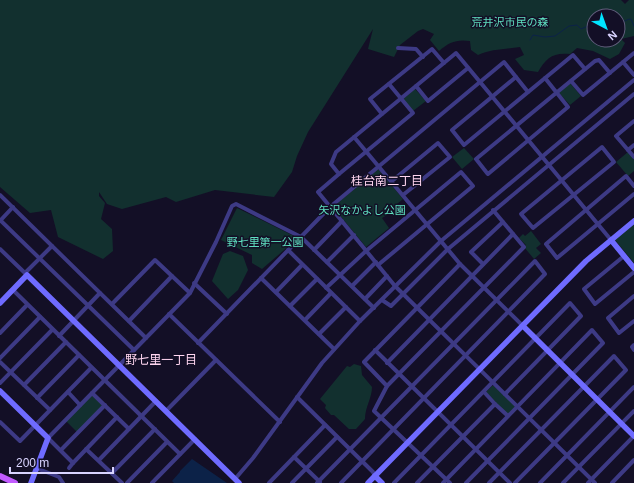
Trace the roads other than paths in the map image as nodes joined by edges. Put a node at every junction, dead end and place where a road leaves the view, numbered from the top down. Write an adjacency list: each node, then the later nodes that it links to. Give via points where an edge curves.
1 (398, 48): 3 (street, via 416,49)
2 (634, 53): 4 (street)
3 (423, 57): 5 (street, via 432,49); 15 (street)
4 (623, 62): 8 (street); 9 (street)
5 (444, 63): 6 (street, via 456,53); 16 (street)
6 (468, 68): 14 (street); 16 (street, via 428,101)
7 (585, 69): 8 (street, via 599,60); 11 (street, via 573,55); 13 (street)
8 (610, 73): 13 (street, via 583,95)
9 (634, 75)
10 (516, 78): 14 (street, via 504,62); 17 (street); 20 (street)
11 (545, 78): 17 (street); 18 (street)
12 (634, 80): 31 (street)
13 (571, 81): 18 (street)
14 (480, 82): 20 (street); 34 (street)
15 (389, 84): 21 (street); 23 (street, via 370,99)
16 (416, 86): 21 (street)
17 (528, 92): 22 (street)
18 (557, 93): 25 (street); 27 (street, via 568,107)
19 (634, 94): 33 (street)
20 (493, 97): 22 (street); 22 (street, via 452,130 464,145)
21 (402, 98): 23 (street); 30 (street, via 413,113)
22 (504, 112): 25 (street)
23 (382, 114): 26 (street)
24 (634, 121): 29 (street, via 616,136)
25 (516, 126): 27 (street); 27 (street, via 476,159 487,173)
26 (354, 137): 30 (street); 35 (street, via 336,152 331,164)
27 (528, 140): 31 (street)
28 (634, 145): 29 (street)
29 (628, 150): 32 (street)
30 (367, 152): 34 (street); 35 (street)
31 (542, 156): 33 (street); 58 (street)
32 (634, 157)
33 (548, 165): 37 (street); 46 (street)
34 (379, 166): 36 (street); 44 (street)
35 (339, 174): 44 (street, via 318,192)
36 (392, 181): 41 (street); 41 (street, via 438,143 450,157)
37 (562, 181): 42 (street); 42 (street, via 602,148 614,162); 42 (street, via 521,214 529,224 533,228)
38 (634, 186): 47 (street, via 626,176)
39 (634, 194): 53 (street)
40 (0, 195): 43 (street)
41 (403, 195): 45 (street)
42 (574, 195): 47 (street)
43 (13, 207): 48 (street); 59 (street)
44 (330, 207): 49 (street); 56 (street)
45 (415, 210): 52 (street); 52 (street, via 461,172 473,186); 64 (street)
46 (493, 210): 51 (street); 61 (street)
47 (586, 210): 53 (street); 53 (street, via 546,244 557,258)
48 (0, 220): 66 (street)
49 (342, 221): 55 (street); 63 (street)
50 (634, 221): 57 (street)
51 (503, 222): 54 (street); 70 (street, via 471,252)
52 (427, 224): 58 (street); 68 (street)
53 (598, 224): 57 (street)
54 (513, 234): 70 (street); 84 (street, via 524,247)
55 (354, 236): 64 (street); 67 (street)
56 (301, 237): 62 (street); 63 (street); 81 (street, via 236,204 232,206)
57 (611, 240): 65 (street); 114 (street)
58 (441, 241): 61 (street); 83 (street)
59 (52, 246): 66 (street); 88 (street)
60 (0, 249): 74 (street)
61 (448, 249): 69 (street); 91 (street)
62 (288, 250): 71 (street); 79 (street)
63 (314, 250): 67 (street)
64 (366, 250): 68 (street); 75 (street)
65 (624, 256): 72 (street); 73 (street, via 584,289 595,304)
66 (39, 259): 74 (street); 99 (street)
67 (326, 262): 75 (street)
68 (377, 263): 77 (street); 82 (street)
69 (460, 264): 78 (street); 103 (street)
70 (482, 264): 78 (street)
71 (302, 265): 80 (street); 87 (street)
72 (634, 268)
73 (634, 272)
74 (26, 274): 86 (street); 110 (street)
75 (339, 274): 82 (street); 85 (street)
76 (172, 276): 89 (street); 97 (street, via 155,260); 111 (street)
77 (387, 276): 83 (street); 93 (street)
78 (472, 276): 84 (street); 109 (street)
79 (261, 278): 87 (street); 106 (street)
80 (317, 279): 85 (street); 100 (street)
81 (194, 283): 89 (street); 106 (street)
82 (352, 286): 93 (street)
83 (396, 286): 91 (street); 94 (street)
84 (484, 287): 95 (street); 116 (street)
85 (326, 288): 90 (street)
86 (12, 290): 96 (street); 98 (street)
87 (276, 292): 100 (street)
88 (100, 293): 97 (street); 99 (street)
89 (190, 293): 105 (street)
90 (331, 293): 101 (street); 108 (street)
91 (403, 293): 94 (street, via 391,306); 103 (street)
92 (634, 296): 113 (street, via 608,318 620,333)
93 (365, 299): 102 (street)
94 (382, 300): 102 (street)
95 (496, 300): 104 (street); 104 (street, via 535,261 545,274); 124 (street)
96 (0, 303)
97 (112, 304): 111 (street)
98 (27, 305): 107 (street); 117 (street)
99 (88, 306): 110 (street); 127 (street)
100 (290, 306): 108 (street)
101 (346, 307): 112 (street); 118 (street)
102 (374, 308): 112 (street)
103 (417, 308): 109 (street); 128 (street)
104 (509, 312): 114 (street); 132 (street)
105 (169, 314): 120 (street); 123 (street)
106 (227, 314): 123 (street)
107 (40, 317): 115 (street); 133 (street)
108 (305, 320): 118 (street)
109 (429, 320): 116 (street); 136 (street)
110 (74, 321): 119 (street); 138 (street)
111 (129, 321): 120 (street)
112 (360, 321): 126 (street)
113 (634, 321)
114 (523, 326): 121 (street); 140 (street)
115 (52, 330): 119 (street); 141 (street)
116 (441, 331): 124 (street); 142 (street)
117 (0, 333)
118 (319, 334): 126 (street)
119 (59, 336): 122 (street)
120 (146, 338): 127 (street)
121 (536, 338): 129 (street); 129 (street, via 570,303 581,316); 145 (street)
122 (66, 342): 131 (street); 147 (street)
123 (198, 343): 134 (street)
124 (454, 344): 132 (street); 149 (street)
125 (634, 345): 130 (street)
126 (334, 349): 157 (street)
127 (134, 350): 138 (street)
128 (375, 350): 136 (street); 148 (street, via 364,362)
129 (547, 350): 137 (street); 156 (street)
130 (634, 350)
131 (79, 355): 139 (street); 158 (street)
132 (465, 356): 140 (street); 159 (street)
133 (0, 358)
134 (216, 360): 167 (street); 176 (street)
135 (0, 362): 141 (street)
136 (387, 362): 142 (street)
137 (560, 363): 143 (street); 143 (street, via 592,330 603,343); 165 (street)
138 (119, 365): 144 (street); 161 (street)
139 (91, 368): 144 (street); 153 (street)
140 (480, 369): 145 (street); 169 (street)
141 (10, 372): 146 (street); 147 (street)
142 (398, 374): 148 (street); 149 (street)
143 (572, 374): 150 (street); 175 (street)
144 (104, 380): 155 (street); 173 (street)
145 (493, 382): 154 (street); 156 (street)
146 (0, 383)
147 (24, 386): 158 (street)
148 (387, 386): 174 (street, via 374,411)
149 (412, 386): 159 (street); 174 (street)
150 (584, 386): 160 (street); 160 (street, via 614,356 626,370); 185 (street)
151 (634, 387): 170 (street)
152 (0, 391): 181 (street)
153 (68, 392): 163 (street); 166 (street)
154 (484, 392): 162 (street); 180 (street)
155 (92, 393): 163 (street); 164 (street)
156 (505, 394): 165 (street)
157 (297, 397): 176 (street); 179 (street)
158 (37, 398): 166 (street)
159 (424, 398): 169 (street); 184 (street)
160 (598, 399): 170 (street); 193 (street)
161 (156, 402): 167 (street); 173 (street)
162 (495, 404): 171 (street); 186 (street)
163 (80, 405): 189 (street)
164 (105, 405): 172 (street); 197 (street)
165 (518, 406): 171 (street); 175 (street)
166 (50, 410): 181 (street)
167 (166, 411): 190 (street)
168 (634, 411): 177 (street)
169 (438, 412): 180 (street); 192 (street)
170 (610, 412): 177 (street); 199 (street)
171 (508, 416): 196 (street)
172 (117, 417): 182 (street); 194 (street)
173 (141, 417): 182 (street); 183 (street)
174 (381, 417): 184 (street); 195 (street)
175 (530, 418): 185 (street); 205 (street)
176 (280, 422): 219 (street)
177 (622, 423): 187 (street); 208 (street)
178 (1, 424): 181 (street, via 20,441)
179 (325, 425): 188 (street); 201 (street)
180 (451, 425): 186 (street); 200 (street)
181 (34, 426): 189 (street)
182 (129, 429): 202 (street)
183 (155, 429): 191 (street); 213 (street)
184 (394, 429): 192 (street); 204 (street)
185 (541, 430): 193 (street); 212 (street)
186 (463, 436): 196 (street); 207 (street)
187 (634, 436): 217 (street)
188 (337, 437): 195 (street); 211 (street)
189 (48, 438): 197 (street); 209 (street)
190 (195, 439): 198 (street); 219 (street)
191 (167, 442): 198 (street); 225 (street)
192 (408, 443): 200 (street); 214 (street)
193 (555, 443): 199 (street); 239 (street)
194 (86, 449): 202 (street); 206 (street)
195 (350, 449): 204 (street); 220 (street)
196 (475, 449): 205 (street); 216 (street)
197 (61, 450): 206 (street)
198 (180, 454): 218 (street)
199 (567, 455): 208 (street); 240 (street)
200 (421, 456): 207 (street); 232 (street)
201 (294, 457): 211 (street); 227 (street)
202 (98, 460): 213 (street)
203 (634, 460): 244 (street)
204 (362, 461): 214 (street); 229 (street)
205 (487, 461): 212 (street); 236 (street)
206 (73, 463): 210 (street)
207 (433, 467): 216 (street); 233 (street)
208 (579, 467): 217 (street); 241 (street)
209 (36, 468): 222 (street); 223 (street, via 59,477)
210 (69, 468)
211 (306, 468): 220 (street); 228 (street)
212 (499, 472): 237 (street); 238 (street)
213 (112, 473): 224 (street)
214 (375, 476): 230 (street); 231 (street)
215 (4, 479): 221 (main road)
216 (446, 479): 234 (street); 235 (street)
217 (592, 479): 242 (street); 243 (street)
218 (154, 481): 226 (street)
219 (237, 481)
220 (318, 482)
221 (15, 483)
222 (31, 483)
223 (63, 483)
224 (122, 483)
225 (127, 483)
226 (159, 483)
227 (269, 483)
228 (292, 483)
229 (341, 483)
230 (368, 483)
231 (382, 483)
232 (394, 483)
233 (417, 483)
234 (443, 483)
235 (450, 483)
236 (466, 483)
237 (489, 483)
238 (510, 483)
239 (515, 483)
240 (540, 483)
241 (563, 483)
242 (588, 483)
243 (595, 483)
244 (612, 483)

